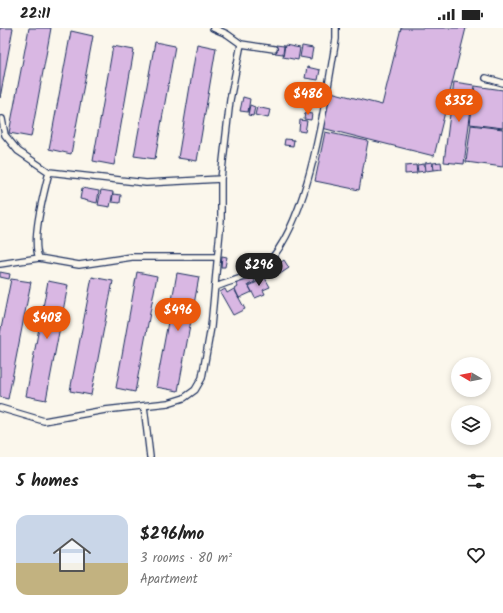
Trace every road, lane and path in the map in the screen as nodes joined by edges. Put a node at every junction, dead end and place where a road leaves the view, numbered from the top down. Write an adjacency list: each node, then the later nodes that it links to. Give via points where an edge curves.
1 (213, 28): 3 (lane)
2 (336, 28): 13 (lane, via 317,150 291,228 273,256 256,272)
3 (241, 44): 4 (lane); 9 (lane, via 230,100)
4 (274, 48)
5 (486, 78): 6 (lane)
6 (503, 83)
7 (2, 119): 8 (lane, via 5,135 18,151)
8 (49, 172): 9 (lane, via 146,183); 11 (lane, via 39,220 36,250)
9 (221, 179): 10 (lane)
10 (216, 257): 11 (lane, via 132,257 79,265); 13 (lane)
11 (39, 258): 12 (lane)
12 (0, 264)
13 (216, 287): 14 (lane, via 199,384 184,398)
14 (144, 406): 15 (lane, via 44,421); 16 (lane)
15 (0, 408)
16 (150, 457)

